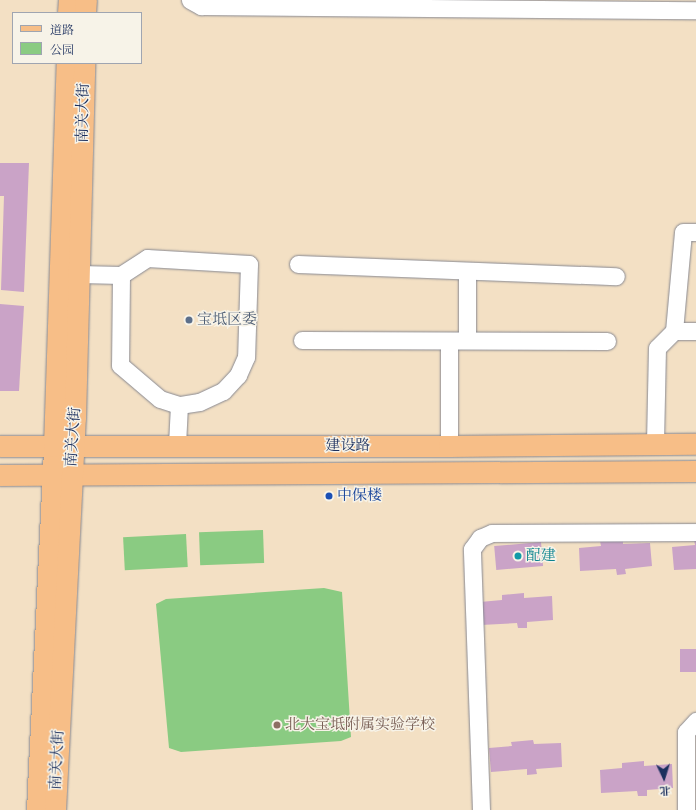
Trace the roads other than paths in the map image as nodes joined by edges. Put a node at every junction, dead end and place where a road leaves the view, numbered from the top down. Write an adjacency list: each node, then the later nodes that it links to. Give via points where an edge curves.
1 (69, 0): 5 (main road)
2 (86, 0): 6 (main road)
3 (190, 0): 4 (street, via 201,6)
4 (696, 10)
5 (68, 12)
6 (85, 12)
7 (67, 64): 26 (main road, 南关大街)
8 (84, 64): 12 (main road, 南关大街)
9 (696, 232): 15 (street, via 683,232)
10 (298, 264): 11 (street)
11 (467, 271): 14 (street); 19 (street)
12 (79, 274): 13 (street); 26 (main road, 南关大街, via 75,418)
13 (121, 275): 21 (street, via 120,365 160,399); 21 (street, via 147,258 249,264 246,357 238,375 223,391 199,402)
14 (616, 276)
15 (674, 331): 16 (street); 22 (street, via 657,348)
16 (696, 331)
17 (302, 340): 18 (street)
18 (449, 340): 19 (street); 27 (street)
19 (468, 340): 20 (street)
20 (607, 341)
21 (179, 405): 24 (street)
22 (655, 444): 23 (main road, 建设路); 27 (main road, 建设路)
23 (696, 444)
24 (177, 445): 26 (main road, 建设路); 27 (main road, 建设路)
25 (0, 446): 26 (main road, 建设路)
26 (63, 446): 30 (main road, 南关大街)
27 (449, 446)
28 (696, 471): 30 (main road, 建设路)
29 (0, 475): 30 (main road, 建设路)
30 (62, 475): 33 (main road, 南关大街); 34 (main road, 南关大街)
31 (696, 532): 35 (street, via 492,533 480,538 472,550)
32 (696, 721): 36 (street, via 686,732)
33 (37, 810)
34 (55, 810)
35 (481, 810)
36 (686, 810)

